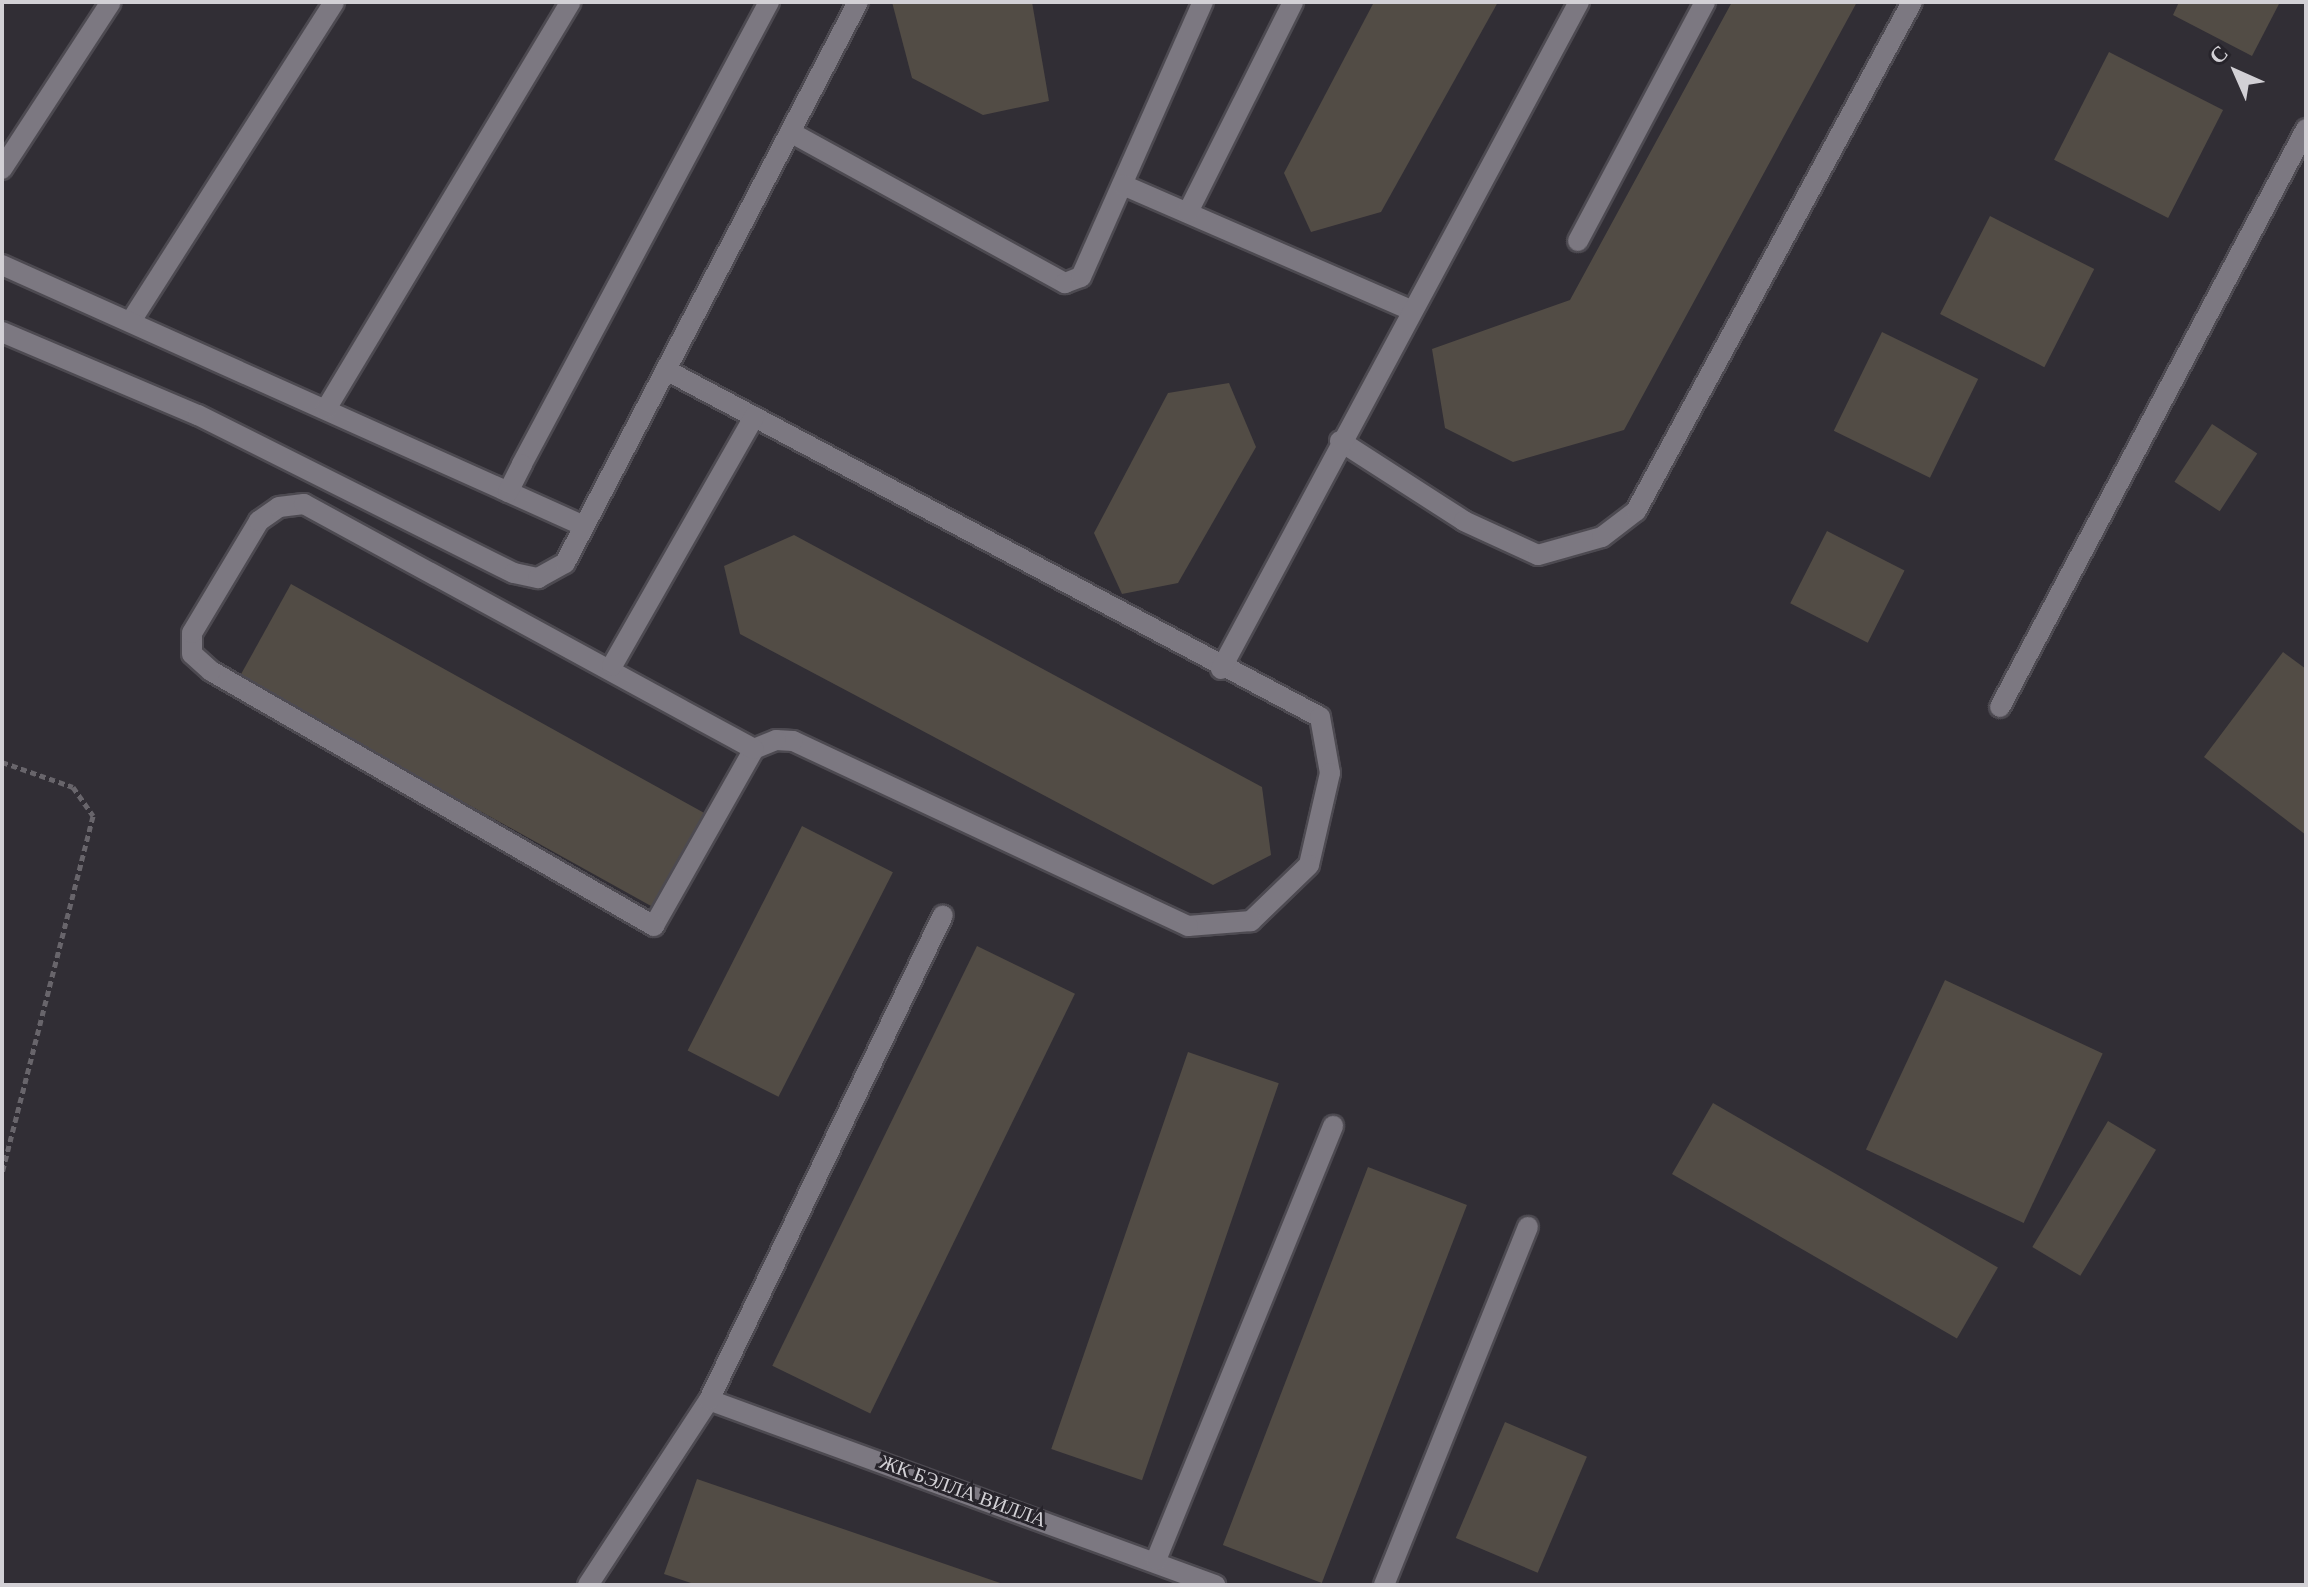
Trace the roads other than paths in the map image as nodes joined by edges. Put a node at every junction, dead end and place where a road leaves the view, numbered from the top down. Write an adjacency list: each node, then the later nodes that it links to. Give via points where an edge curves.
1 (111, 2): 13 (street)
2 (334, 2): 19 (street)
3 (571, 2): 22 (street)
4 (769, 2): 25 (street)
5 (858, 2): 12 (street)
6 (1203, 2): 14 (street)
7 (1293, 2): 15 (street)
8 (1579, 2): 18 (street)
9 (1705, 2): 16 (street)
10 (1912, 2): 24 (street, via 1636,511 1602,537 1538,555 1464,521)
11 (2306, 129): 29 (street)
12 (790, 132): 14 (street, via 1065,283 1081,277); 21 (street)
13 (2, 169)
14 (1123, 185): 15 (street)
15 (1188, 212): 18 (street)
16 (1578, 241)
17 (2, 265): 19 (street)
18 (1411, 310): 24 (street)
19 (131, 321): 22 (street)
20 (2, 332): 26 (street, via 198,415 514,573 538,578 565,563)
21 (666, 370): 23 (street); 26 (street)
22 (326, 409): 25 (street)
23 (754, 417): 27 (street); 28 (street)
24 (1340, 441): 28 (street)
25 (508, 492): 26 (street)
26 (584, 526)
27 (612, 666): 30 (street); 30 (street, via 304,504 279,507 259,521 192,633 192,654 211,671 654,926)
28 (1221, 669): 30 (street, via 1320,717 1330,773 1309,865 1251,921 1188,926 793,741)
29 (2000, 707)
30 (754, 749)
31 (943, 915): 34 (street)
32 (1333, 1126): 35 (street)
33 (1528, 1227): 38 (street)
34 (709, 1400): 35 (street, ЖК БЭЛЛА ВИЛЛА); 36 (street)
35 (1156, 1560): 37 (street, ЖК БЭЛЛА ВИЛЛА)
36 (588, 1585)
37 (1215, 1585)
38 (1384, 1585)

